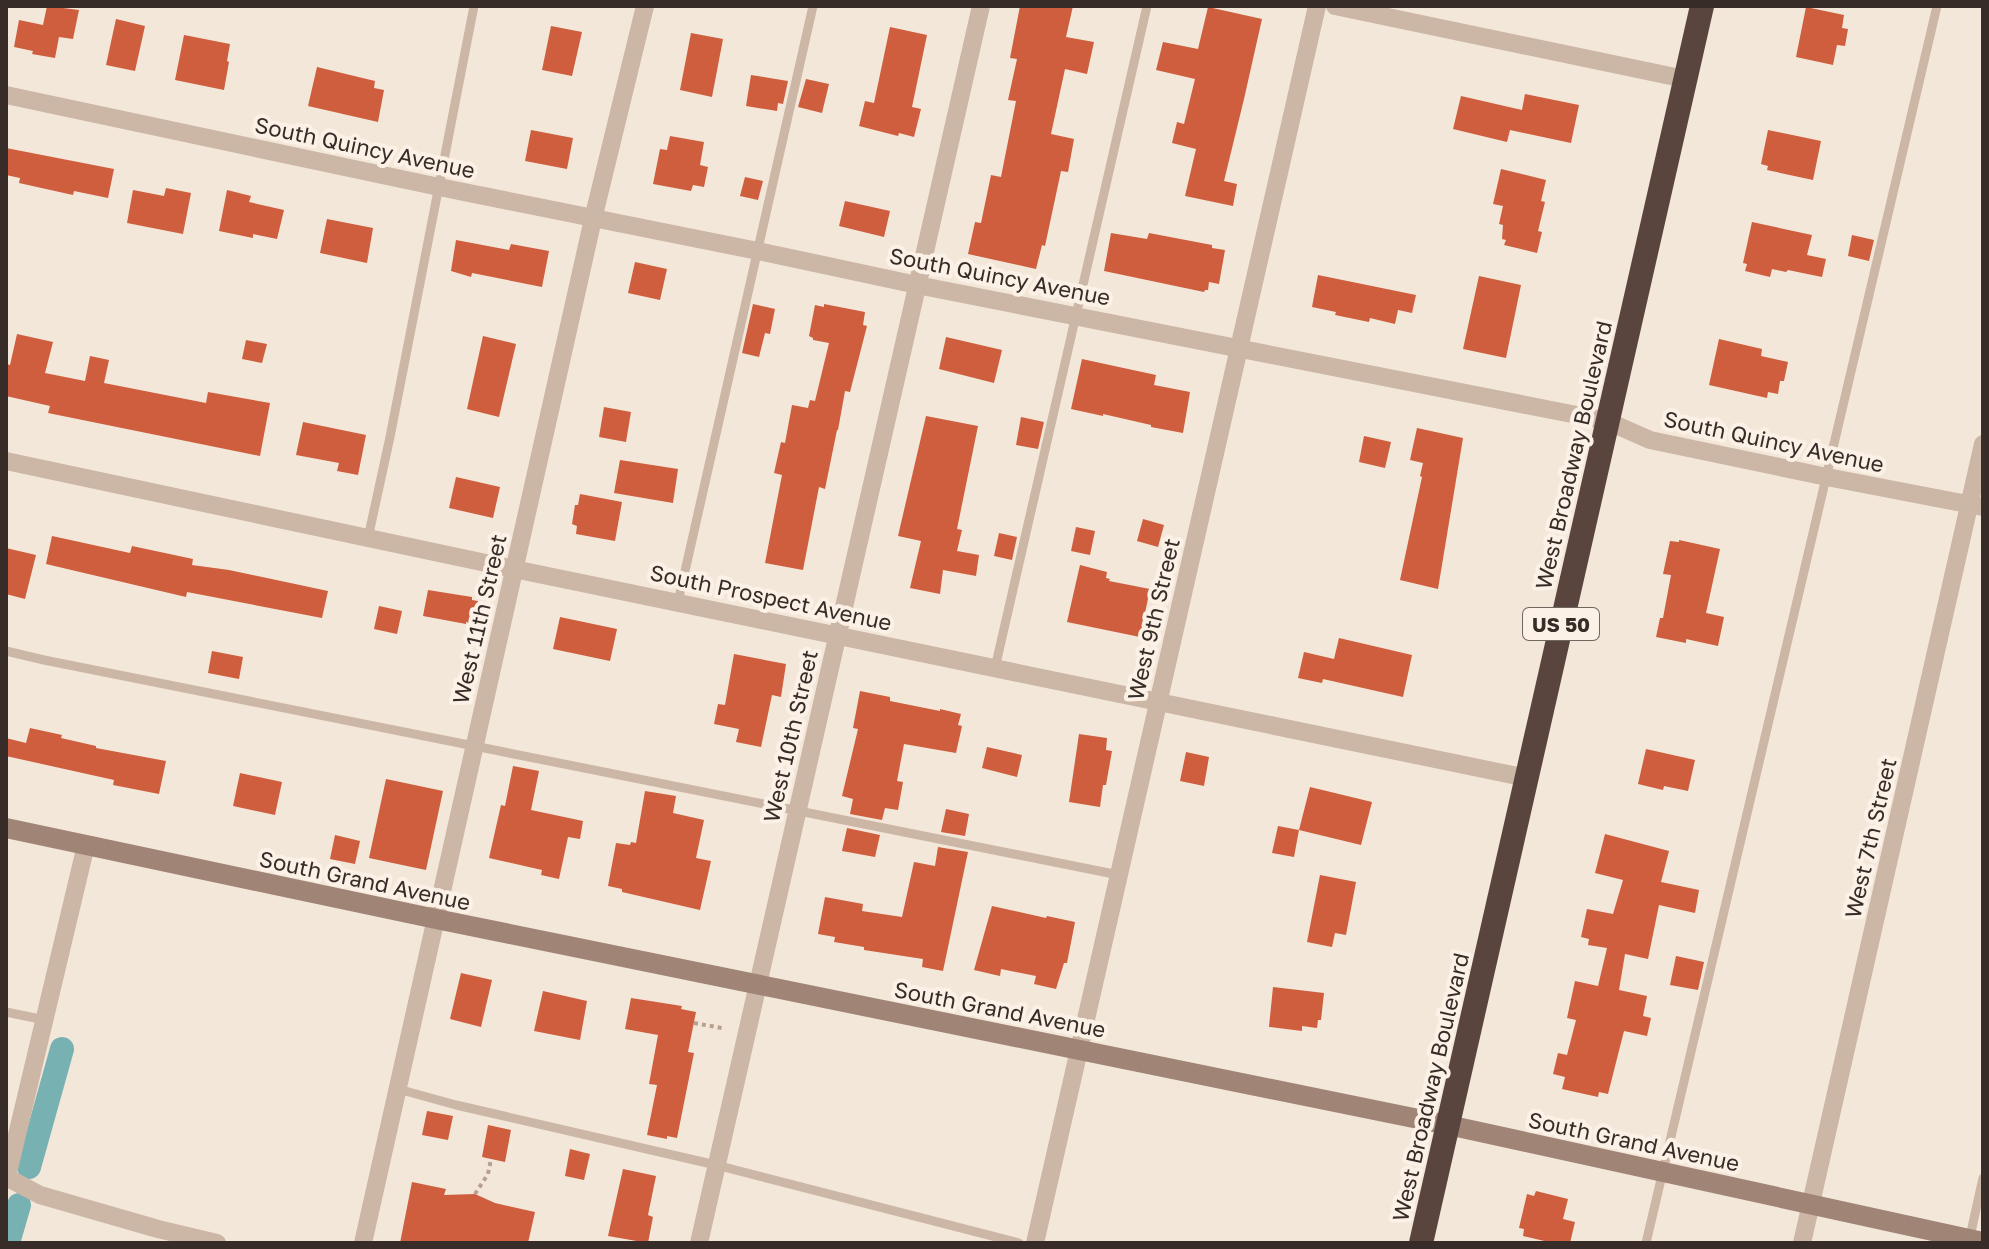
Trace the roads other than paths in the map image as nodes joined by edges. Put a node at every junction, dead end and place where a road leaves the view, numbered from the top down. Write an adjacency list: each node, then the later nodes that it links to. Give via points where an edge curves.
1 (474, 6): 12 (lane)
2 (645, 6): 13 (street, West 11th Street)
3 (813, 6): 14 (lane)
4 (981, 6): 15 (street, West 10th Street)
5 (1147, 6): 16 (lane)
6 (1317, 6): 17 (street, West 9th Street)
7 (1335, 6): 10 (street)
8 (1702, 6): 10 (highway, West Broadway Boulevard / US 50)
9 (1937, 6): 21 (lane)
10 (1685, 79): 18 (highway, West Broadway Boulevard / US 50)
11 (6, 95): 12 (street, South Quincy Avenue)
12 (439, 187): 13 (street, South Quincy Avenue); 23 (lane)
13 (593, 219): 14 (street, South Quincy Avenue); 24 (street, West 11th Street)
14 (758, 251): 15 (street, South Quincy Avenue); 25 (lane)
15 (917, 285): 16 (street, South Quincy Avenue); 26 (street, West 10th Street)
16 (1076, 316): 17 (street, South Quincy Avenue); 28 (lane)
17 (1239, 348): 18 (street, South Quincy Avenue); 29 (street, West 9th Street)
18 (1607, 421): 21 (street, South Quincy Avenue, via 1650,440); 31 (highway, West Broadway Boulevard / US 50)
19 (1983, 444): 22 (street, West 7th Street)
20 (6, 461): 23 (street, South Prospect Avenue)
21 (1827, 477): 22 (street, South Quincy Avenue); 44 (lane)
22 (1977, 505): 47 (street, West 7th Street)
23 (368, 538): 24 (street, South Prospect Avenue)
24 (514, 569): 25 (street, South Prospect Avenue); 30 (street, West 11th Street)
25 (678, 602): 26 (street, South Prospect Avenue)
26 (838, 636): 28 (street, South Prospect Avenue); 32 (street, West 10th Street)
27 (6, 651): 30 (lane)
28 (995, 668): 29 (street, South Prospect Avenue)
29 (1159, 701): 31 (street, South Prospect Avenue); 35 (street, West 9th Street)
30 (474, 747): 32 (lane); 36 (street, West 11th Street)
31 (1527, 778): 42 (highway, West Broadway Boulevard / US 50)
32 (798, 812): 35 (lane); 37 (street, West 10th Street)
33 (6, 828): 34 (street, South Grand Avenue)
34 (86, 845): 36 (street, South Grand Avenue); 39 (street)
35 (1119, 875): 40 (street, West 9th Street)
36 (436, 919): 37 (street, South Grand Avenue); 41 (street, West 11th Street)
37 (758, 985): 40 (street, South Grand Avenue); 43 (street, West 10th Street)
38 (6, 1012): 39 (lane)
39 (45, 1020): 45 (street)
40 (1079, 1050): 42 (street, South Grand Avenue); 53 (street, West 9th Street)
41 (398, 1089): 43 (lane); 50 (street, West 11th Street)
42 (1448, 1125): 44 (street, South Grand Avenue); 54 (highway, West Broadway Boulevard / US 50)
43 (716, 1165): 51 (street, West 10th Street); 52 (lane)
44 (1663, 1172): 47 (street, South Grand Avenue); 55 (lane)
45 (7, 1177): 49 (street, via 40,1195)
46 (1983, 1178): 48 (lane)
47 (1811, 1204): 48 (street, South Grand Avenue); 56 (street, West 7th Street)
48 (1973, 1241)
49 (217, 1243)
50 (363, 1243)
51 (699, 1243)
52 (1019, 1243)
53 (1035, 1243)
54 (1421, 1243)
55 (1646, 1243)
56 (1802, 1243)

